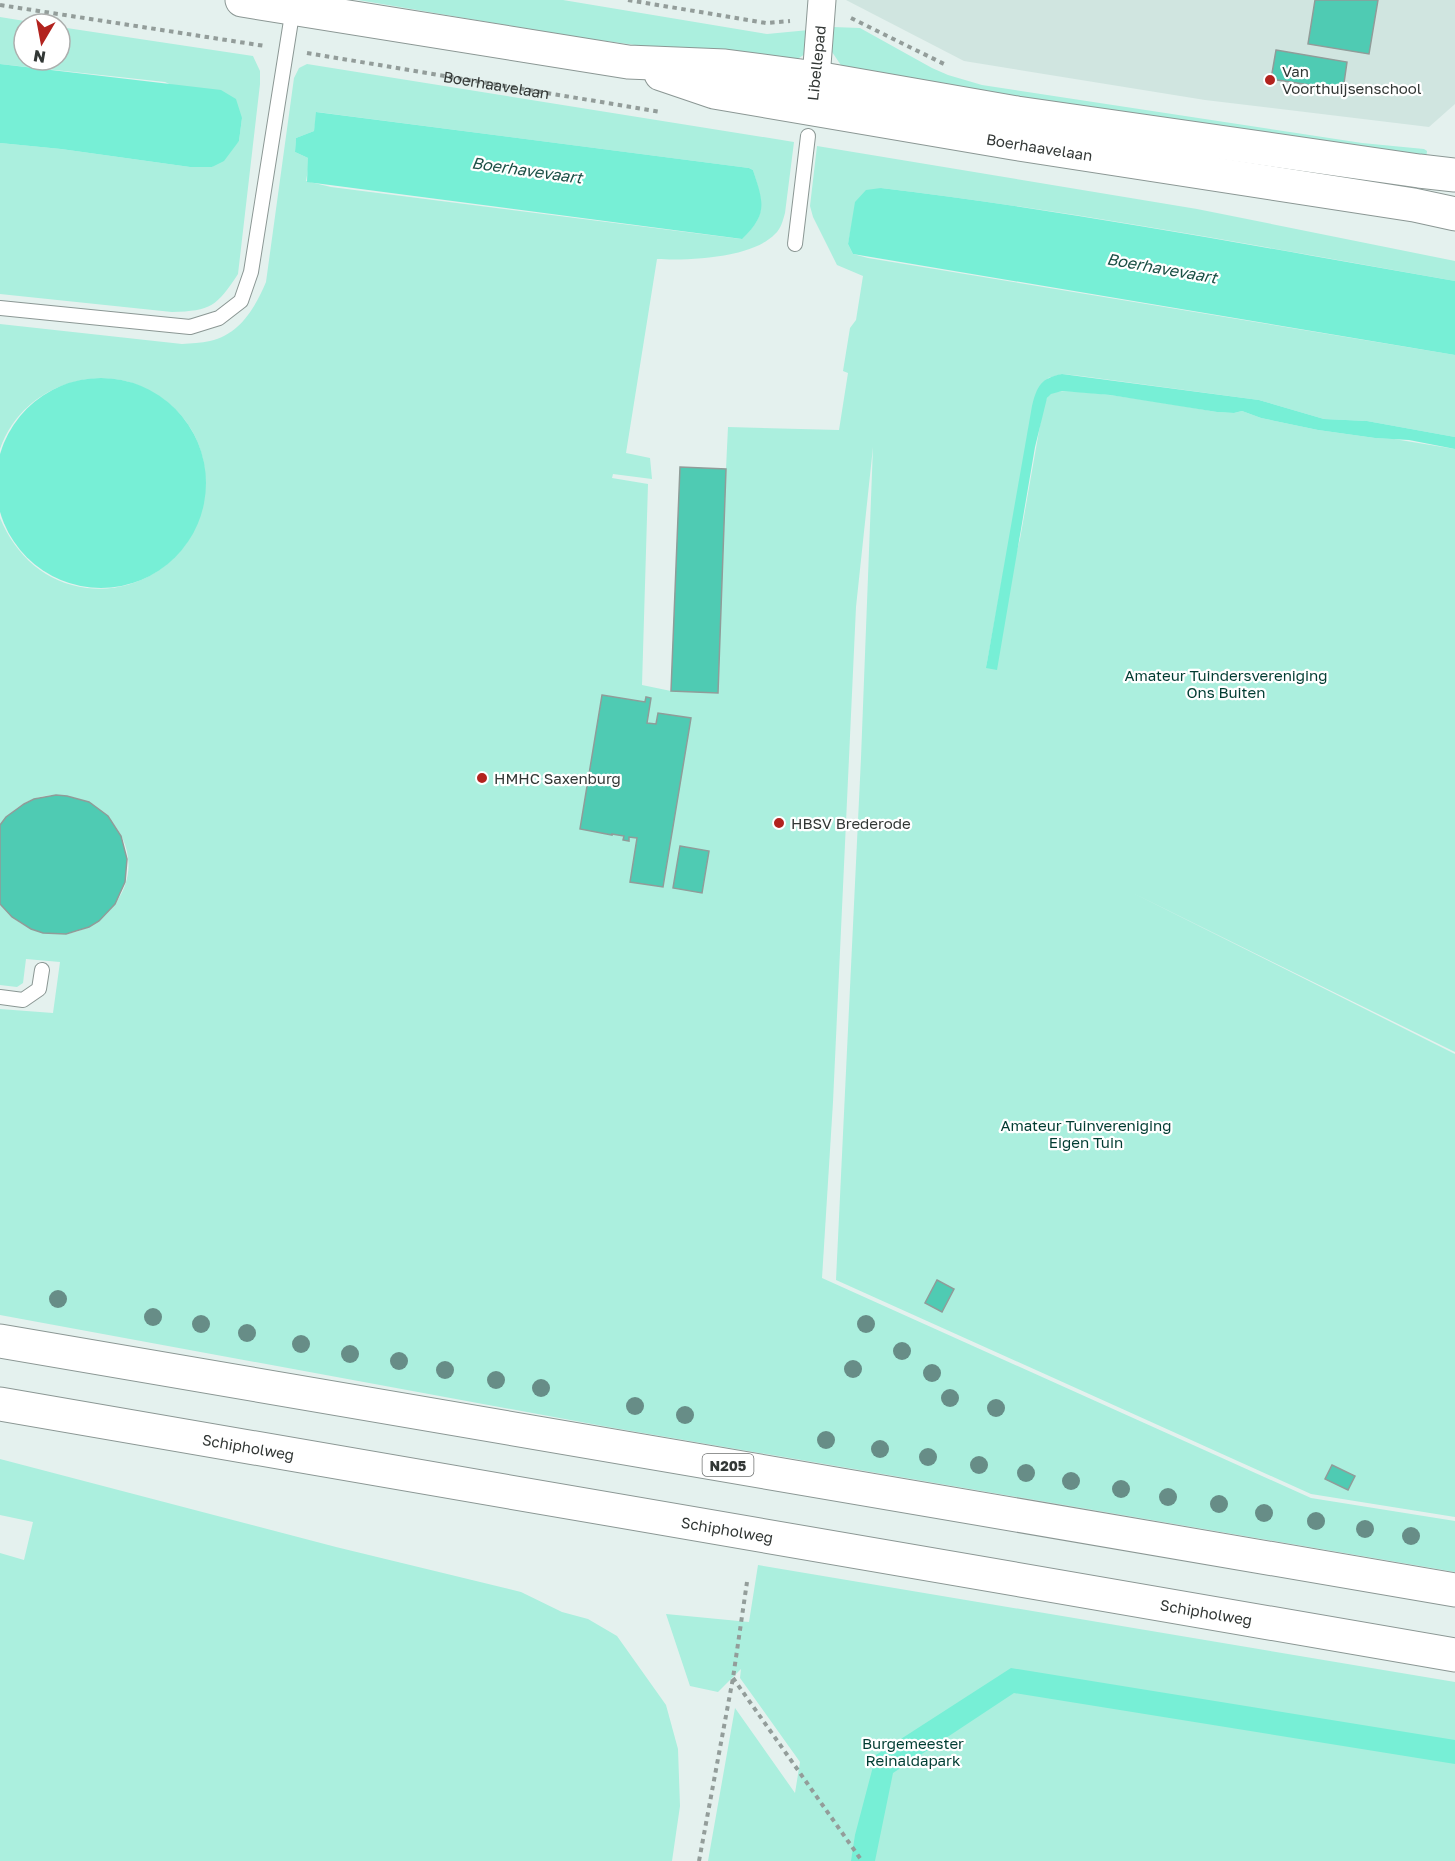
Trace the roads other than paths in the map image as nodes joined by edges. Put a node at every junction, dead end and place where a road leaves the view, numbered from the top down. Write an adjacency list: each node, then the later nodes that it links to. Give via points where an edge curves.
1 (242, 0): 2 (main road, Boerhaavelaan)
2 (293, 8): 4 (main road, Boerhaavelaan, via 628,63 725,66); 8 (lane, via 251,272 241,301 219,318 190,327)
3 (821, 9): 4 (street, Libellepad)
4 (812, 107): 5 (main road, Boerhaavelaan, via 1017,113); 6 (main road, Boerhaavelaan); 7 (lane)
5 (1455, 175)
6 (1455, 214)
7 (795, 244)
8 (0, 308)
9 (42, 970): 10 (lane, via 39,989 23,1000)
10 (0, 997)
11 (0, 1341): 13 (main road, N205)
12 (0, 1404): 14 (main road, Schipholweg)
13 (1455, 1590)
14 (1455, 1655)

